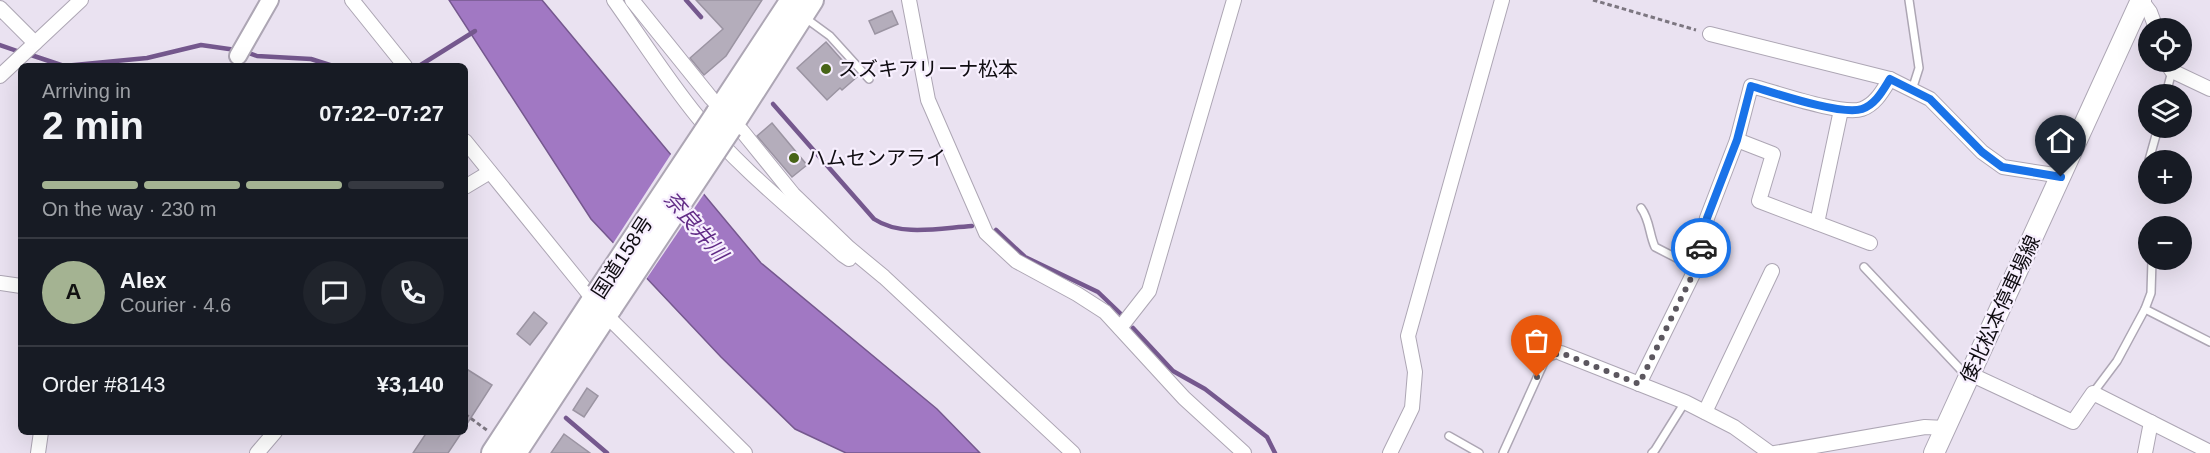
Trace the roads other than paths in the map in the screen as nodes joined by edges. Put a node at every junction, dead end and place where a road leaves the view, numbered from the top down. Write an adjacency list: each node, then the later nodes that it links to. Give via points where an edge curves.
1 (81, 0): 15 (street)
2 (270, 0): 16 (street)
3 (352, 0): 17 (street)
4 (614, 0): 38 (street, via 697,116 732,153 843,255)
5 (632, 0): 25 (street)
6 (909, 0): 43 (street, via 928,100 986,233 1016,261 1105,312)
7 (1234, 0): 43 (street, via 1149,291)
8 (1502, 0): 64 (street, via 1408,336 1415,372 1412,408)
9 (1909, 0): 23 (lane, via 1919,68)
10 (2141, 0): 13 (street); 29 (main road, 倭北松本停車場線)
11 (802, 5): 21 (lane, via 813,22); 25 (highway, 国道158号)
12 (0, 8): 15 (street)
13 (2152, 18)
14 (1710, 34): 20 (street)
15 (35, 43): 19 (street)
16 (235, 61)
17 (403, 63)
18 (2180, 72): 22 (street)
19 (0, 76)
20 (1890, 79): 23 (street); 24 (street, via 1878,98 1863,109)
21 (869, 80)
22 (2210, 89)
23 (1912, 90): 29 (street, via 1930,99 2002,167)
24 (1841, 110): 26 (street, via 1751,86); 32 (street)
25 (725, 118): 38 (street, via 793,194); 41 (highway, 国道158号, bridge)
26 (1737, 140): 32 (street, via 1773,154 1759,201); 35 (street, via 1707,218)
27 (468, 145): 28 (street)
28 (490, 172): 30 (street); 41 (street)
29 (2061, 177): 46 (main road, 倭北松本停車場線)
30 (468, 185)
31 (1641, 208): 35 (lane, via 1655,247)
32 (1817, 223): 33 (street)
33 (1870, 243)
34 (1864, 267): 46 (lane, via 1961,370)
35 (1696, 268): 47 (street)
36 (2152, 270): 42 (lane, via 2151,293)
37 (1772, 271): 50 (street)
38 (884, 278): 62 (street)
39 (0, 284): 40 (street)
40 (18, 286)
41 (602, 304): 56 (highway, 国道158号); 60 (highway, 国道158号); 61 (street)
42 (2145, 309): 44 (lane); 48 (lane, via 2117,360)
43 (1120, 328): 63 (street, via 1184,398)
44 (2210, 342)
45 (1561, 353): 47 (street); 66 (lane, via 1546,357)
46 (1970, 374): 48 (street, via 2073,422); 52 (main road, 倭北松本停車場線)
47 (1639, 384): 49 (street)
48 (2093, 393): 51 (street)
49 (1685, 402): 50 (street); 67 (lane)
50 (1705, 412): 68 (street)
51 (2151, 422): 57 (street); 71 (street)
52 (1945, 428): 69 (street, via 1925,427); 70 (main road, 倭北松本停車場線)
53 (41, 435): 58 (street)
54 (272, 435): 59 (street)
55 (1449, 436): 65 (lane)
56 (491, 443)
57 (2210, 452)
58 (38, 453)
59 (257, 453)
60 (514, 453)
61 (745, 453)
62 (1073, 453)
63 (1244, 453)
64 (1390, 453)
65 (1479, 453)
66 (1503, 453)
67 (1652, 453)
68 (1770, 453)
69 (1775, 453)
70 (1934, 453)
71 (2145, 453)

